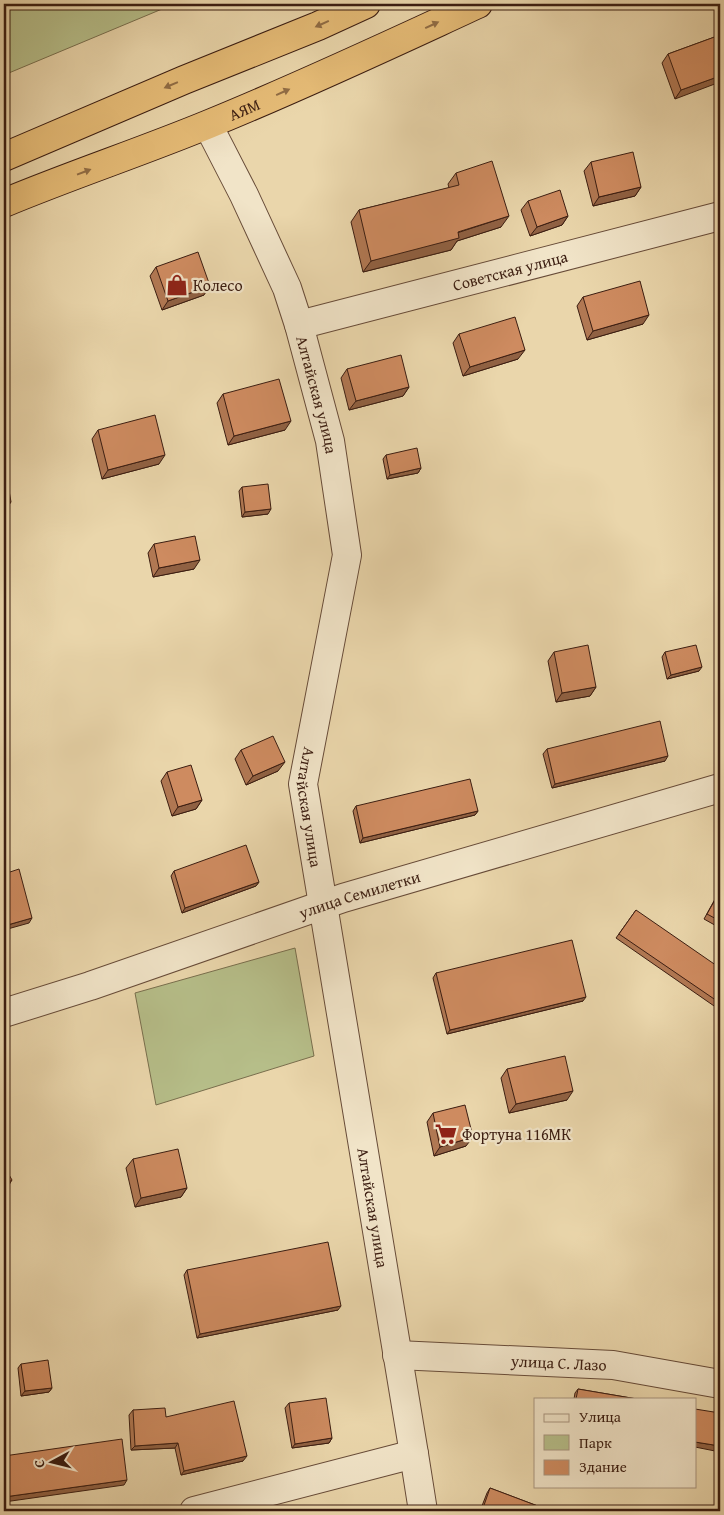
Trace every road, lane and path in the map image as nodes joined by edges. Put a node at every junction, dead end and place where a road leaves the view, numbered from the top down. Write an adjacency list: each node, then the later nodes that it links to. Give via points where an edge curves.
1 (366, 4): 4 (highway, one-way to 4)
2 (478, 4): 3 (highway, АЯМ, one-way to 2)
3 (208, 125): 5 (highway, АЯМ, one-way to 3); 7 (street, Алтайская улица, via 244,194)
4 (4, 157)
5 (4, 203)
6 (720, 216): 7 (street, Советская улица)
7 (299, 325): 9 (street, Алтайская улица, via 330,441 347,555 304,784)
8 (720, 788): 9 (street, улица Семилетки)
9 (324, 905): 10 (street, улица Семилетки); 11 (street, Алтайская улица)
10 (4, 1014)
11 (397, 1355): 12 (street, улица С. Лазо, via 613,1365); 13 (street, Алтайская улица)
12 (720, 1384)
13 (414, 1454): 14 (street); 15 (street, Алтайская улица)
14 (194, 1511)
15 (423, 1511)

